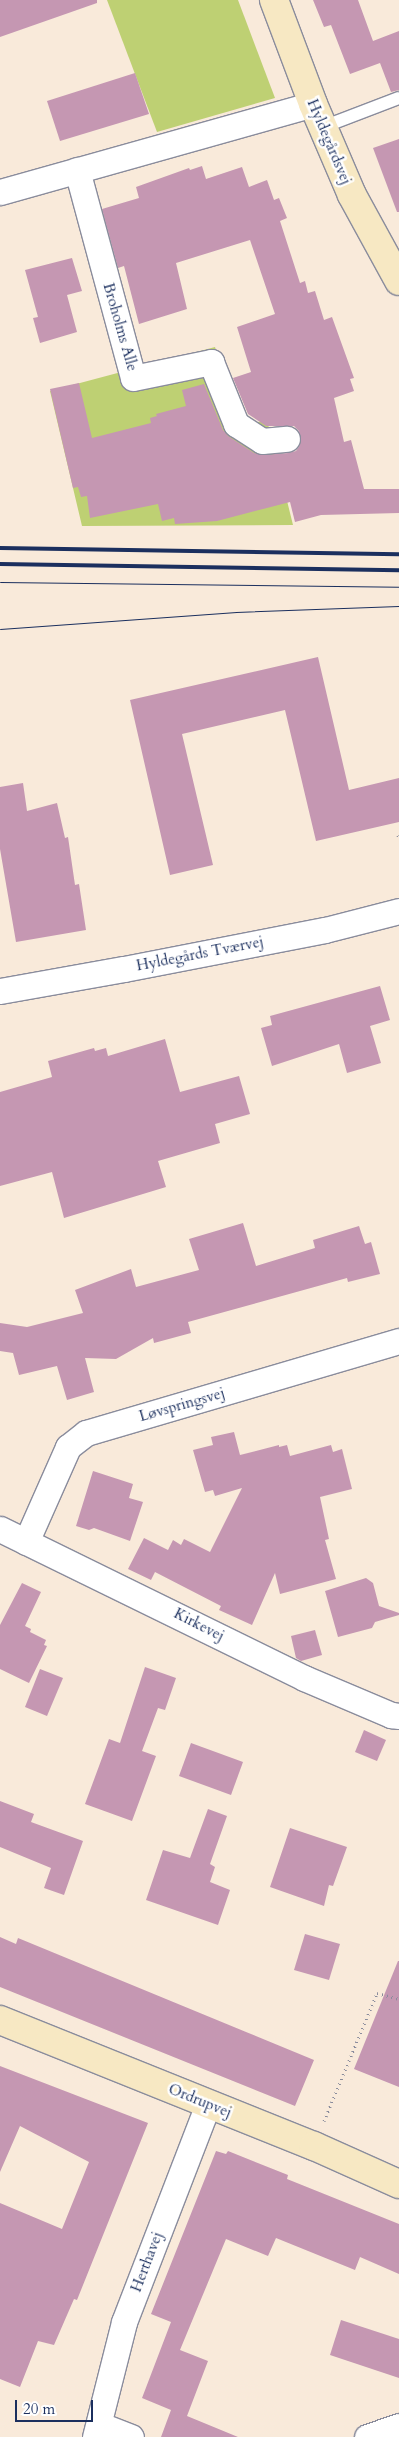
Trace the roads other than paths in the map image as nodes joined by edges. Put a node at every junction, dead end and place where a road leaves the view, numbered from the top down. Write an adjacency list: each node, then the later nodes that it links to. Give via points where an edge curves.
1 (274, 0): 3 (street, Hyldegårdsvej)
2 (399, 98): 3 (lane)
3 (318, 115): 4 (street); 6 (street, Hyldegårdsvej, via 352,195)
4 (76, 170): 5 (street); 7 (street, Broholms Alle, via 133,378 211,362 236,424 262,441)
5 (0, 192)
6 (399, 279)
7 (287, 439)
8 (399, 911): 9 (street, Hyldegårds Tværvej, via 346,925)
9 (0, 991)
10 (399, 1341): 12 (street, Løvspringsvej, via 86,1433 68,1447)
11 (0, 1529): 12 (street, Kirkevej)
12 (26, 1542): 13 (street, Kirkevej, via 304,1678)
13 (399, 1716)
14 (0, 2020): 15 (street, Ordrupvej)
15 (208, 2104): 16 (street, Ordrupvej); 18 (street, Herthavej, via 124,2322)
16 (399, 2184)
17 (399, 2426): 20 (street)
18 (97, 2431): 19 (street, Herthavej)
19 (131, 2437)
20 (367, 2437)

